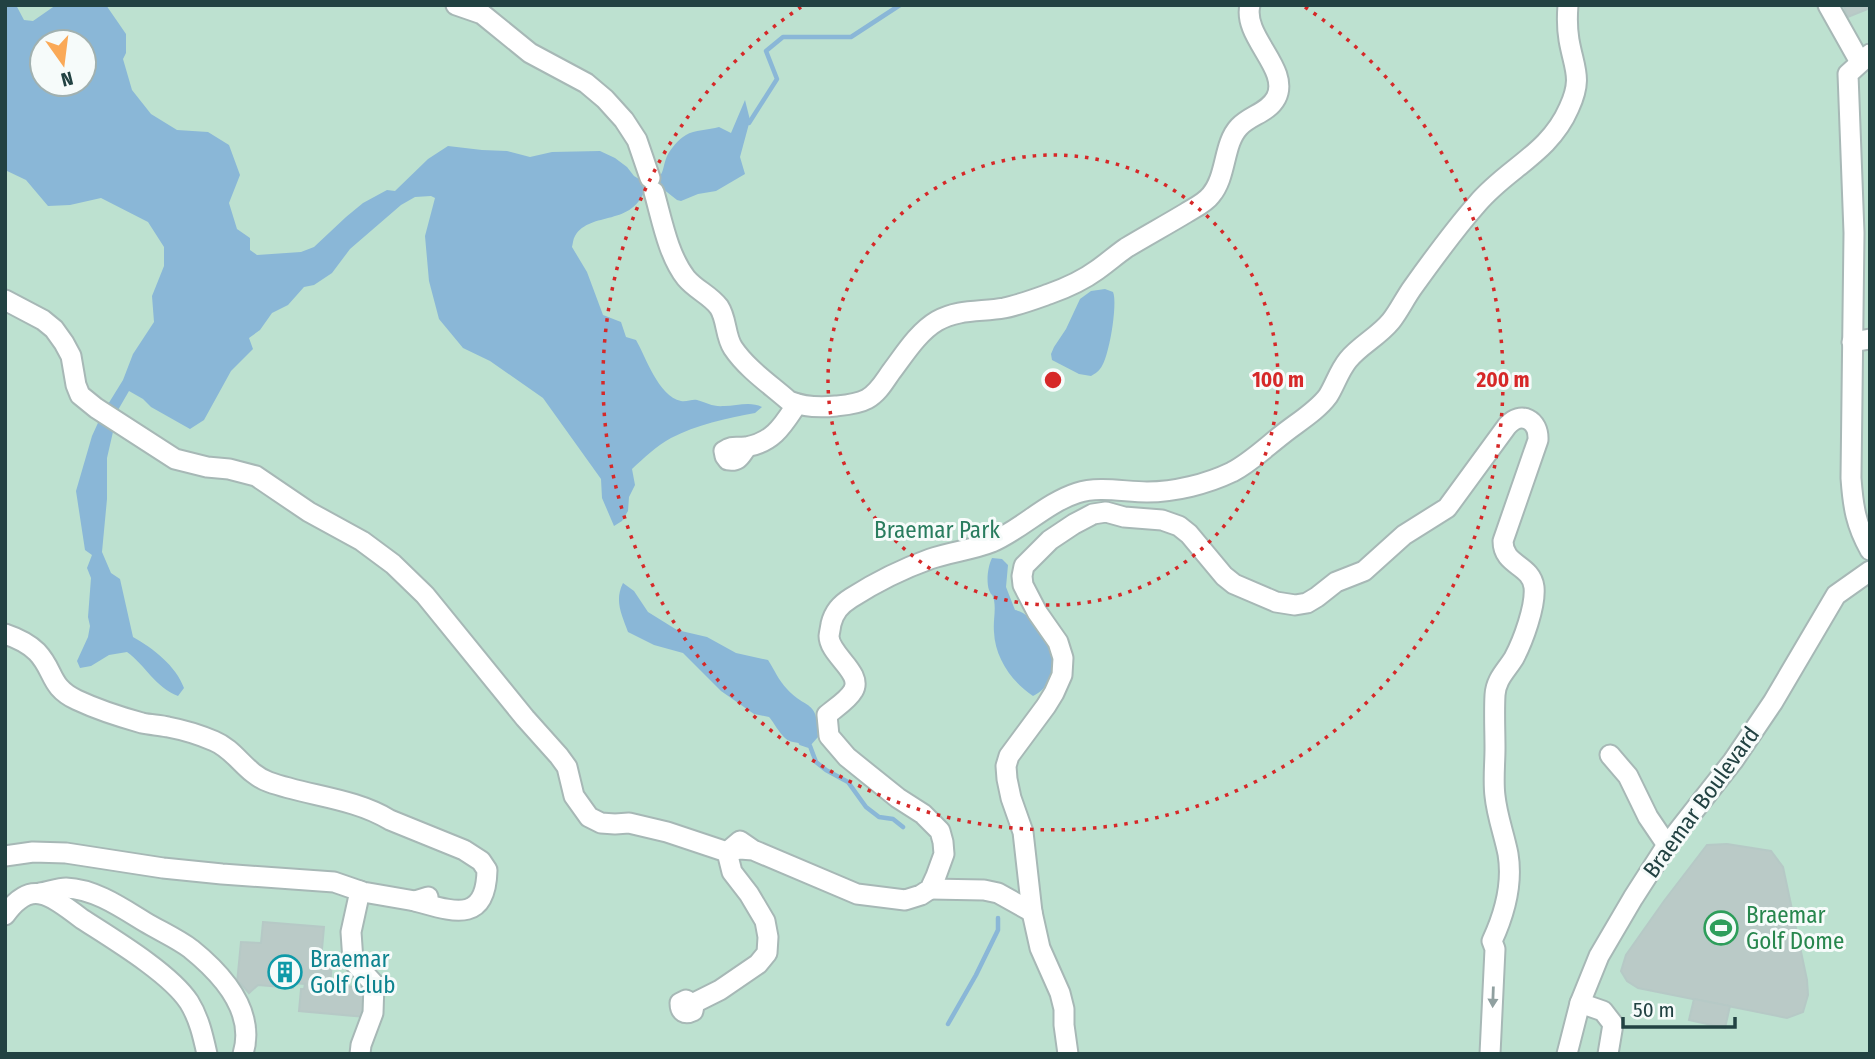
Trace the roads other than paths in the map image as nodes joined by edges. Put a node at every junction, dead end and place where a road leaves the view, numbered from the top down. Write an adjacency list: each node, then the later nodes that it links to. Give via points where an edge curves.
1 (456, 5): 8 (street, via 482,14 530,53 586,83 624,120 637,140 678,266 687,280 718,306 734,349)
2 (1250, 5): 8 (street, via 1249,19 1276,77 1277,96 1238,128 1221,178 1205,201 1064,289 1010,306 952,314 936,322 868,398 828,407)
3 (1568, 5): 17 (street, via 1577,86 1558,129 1478,203 1392,320 1346,362 1326,399 1312,412 1232,472 1167,491 1076,493 992,542 896,572 834,613 831,644 855,676 855,683 853,692 827,715 829,736 847,757 940,831 944,854)
4 (1828, 5): 5 (street)
5 (1865, 58): 7 (street, via 1848,75)
6 (5, 300): 15 (street, via 54,329 71,356 80,395 96,408 175,459 256,476 393,564 425,595 559,756 567,767 574,796 589,817 601,823 655,829)
7 (1861, 340): 10 (street, via 1852,489 1853,511)
8 (797, 404): 9 (street, via 776,434)
9 (747, 447)
10 (1870, 550)
11 (1870, 571): 14 (street, Braemar Boulevard, via 1836,595 1773,702)
12 (5, 634): 18 (street, via 30,646 55,684 77,700 213,740 265,781 382,815 450,843 481,861 487,870 478,905 465,910 439,907 434,897 415,901)
13 (1610, 755): 14 (street, via 1628,776)
14 (1667, 845): 22 (street, Braemar Boulevard, via 1599,956)
15 (727, 852): 17 (street, via 740,841 857,894 905,900); 23 (street, via 732,872 765,921 767,953 742,975)
16 (5, 856): 18 (street, via 75,854 163,868 334,882)
17 (930, 889): 20 (street, via 998,892)
18 (360, 891): 26 (street, via 351,932 353,961 374,984 373,1013)
19 (40, 893): 21 (street, via 14,902); 24 (street, via 166,978 188,1001); 25 (street, via 66,888 91,893 191,949 222,978 239,1002 245,1023)
20 (1032, 912): 27 (street, via 1040,948 1060,993); 28 (street, one-way to 28, via 1023,832 1006,766 1013,748 1054,693 1063,658 1023,585 1029,560 1050,540 1093,514 1162,520 1189,534 1234,584 1276,602 1307,603 1336,582 1364,571 1404,535 1447,508 1511,421 1527,418 1535,424 1538,440 1503,548 1530,574 1534,595 1518,649 1495,694 1494,794 1509,873 1507,898 1492,941)
21 (5, 915)
22 (1580, 1003): 29 (street, Braemar Boulevard); 30 (street, via 1603,1011 1613,1024)
23 (692, 1004)
24 (206, 1054)
25 (243, 1054)
26 (360, 1054)
27 (1068, 1054)
28 (1490, 1054)
29 (1567, 1054)
30 (1608, 1054)

